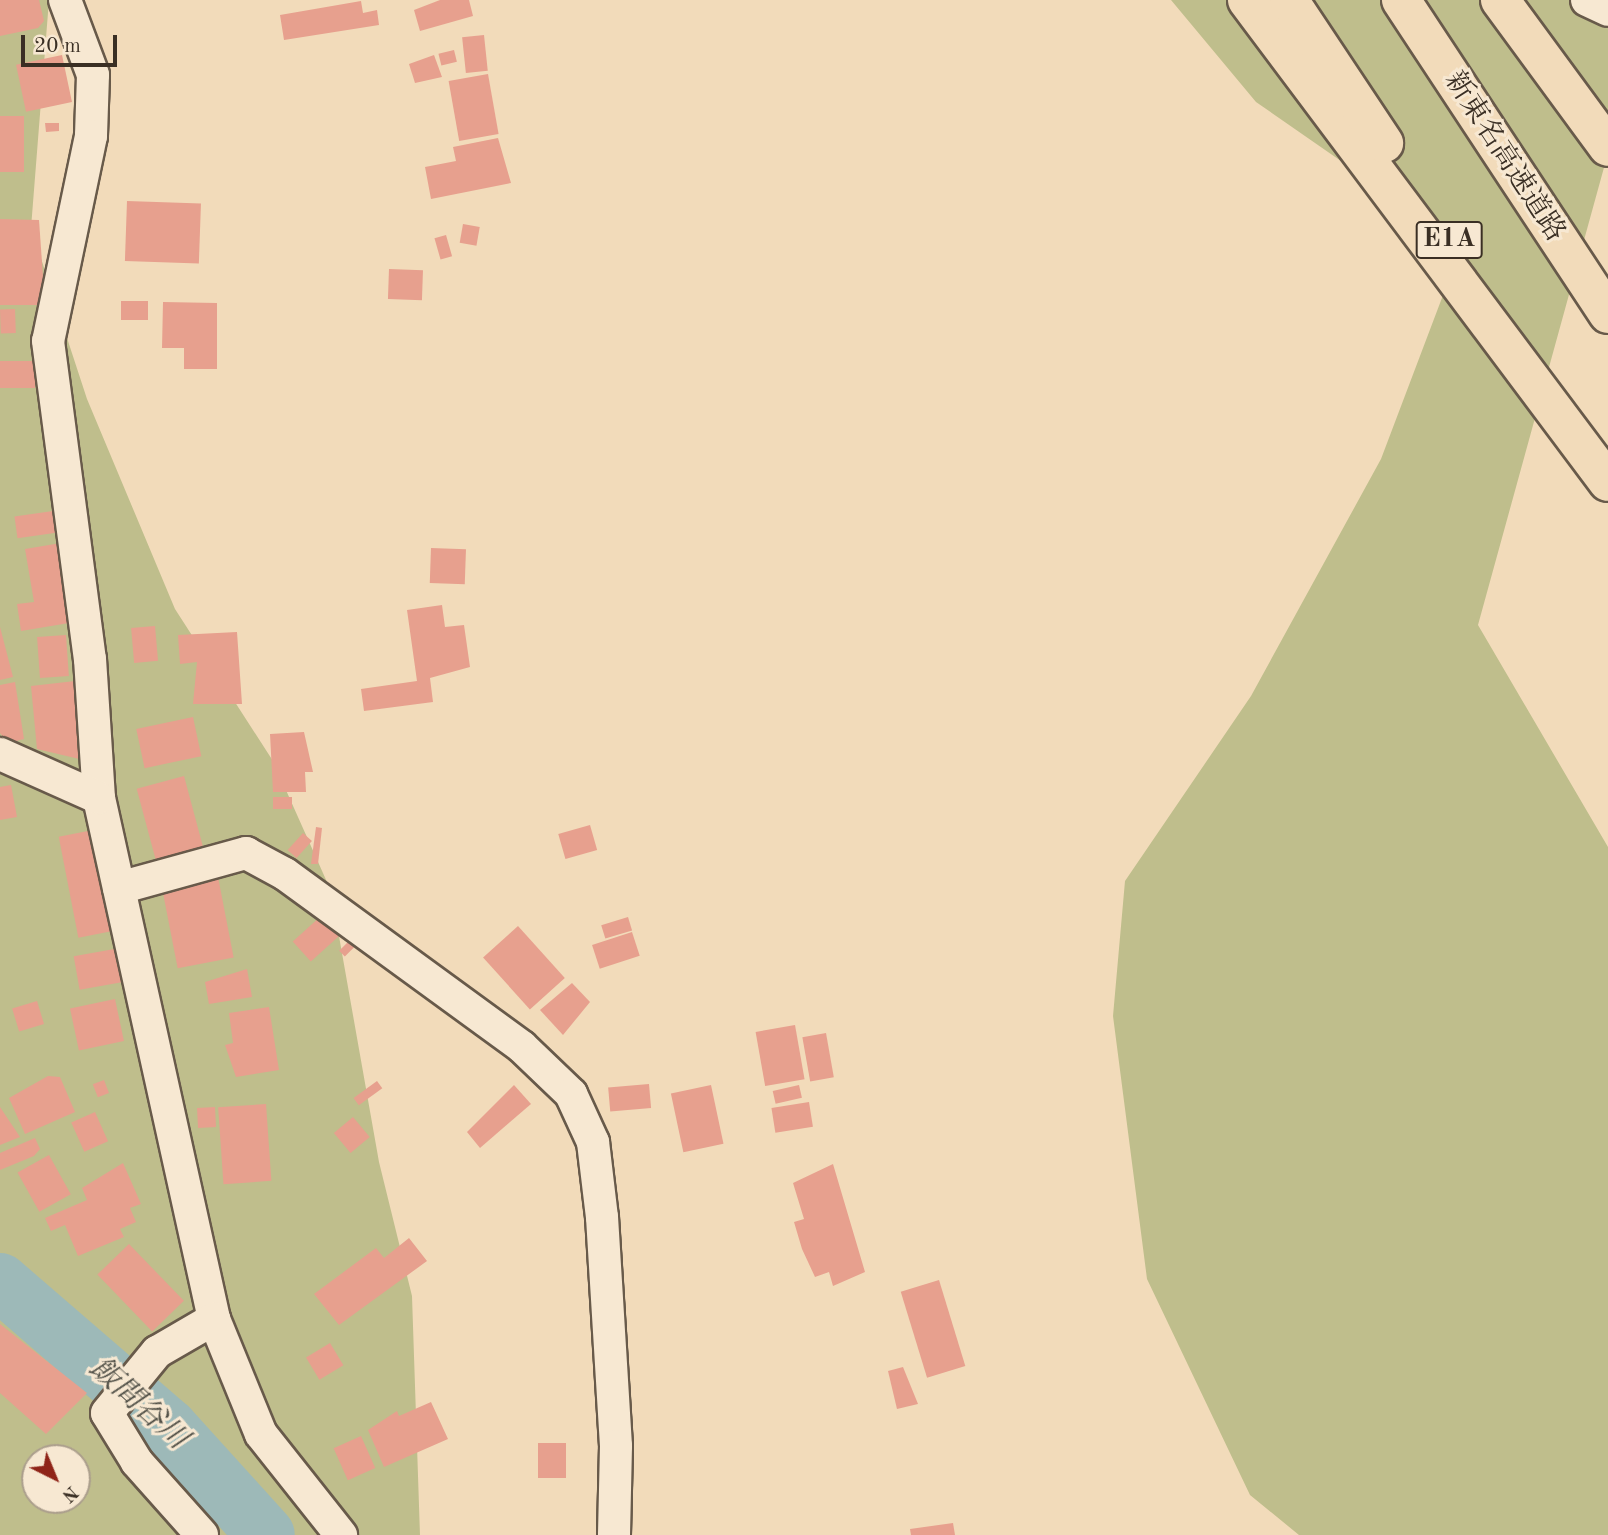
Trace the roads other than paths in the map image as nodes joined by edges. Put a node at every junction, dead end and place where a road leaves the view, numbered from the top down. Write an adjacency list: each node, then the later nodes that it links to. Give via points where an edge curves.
1 (65, 0): 12 (street, via 93,75 91,136 48,341 90,659)
2 (1247, 0): 10 (highway)
3 (1289, 0): 10 (highway, E1A)
4 (1401, 0): 9 (highway, 新東名高速道路)
5 (1500, 0): 8 (highway)
6 (1587, 0): 7 (street)
7 (1608, 10)
8 (1608, 147)
9 (1608, 314)
10 (1608, 481)
11 (0, 754): 12 (street)
12 (99, 798): 13 (street)
13 (119, 888): 14 (street); 17 (street, via 246,853 285,874 522,1047 571,1094 593,1142 602,1217 616,1446)
14 (214, 1319): 15 (street, via 157,1352 107,1413 137,1462); 16 (street, via 261,1434)
15 (202, 1535)
16 (341, 1535)
17 (614, 1535)

